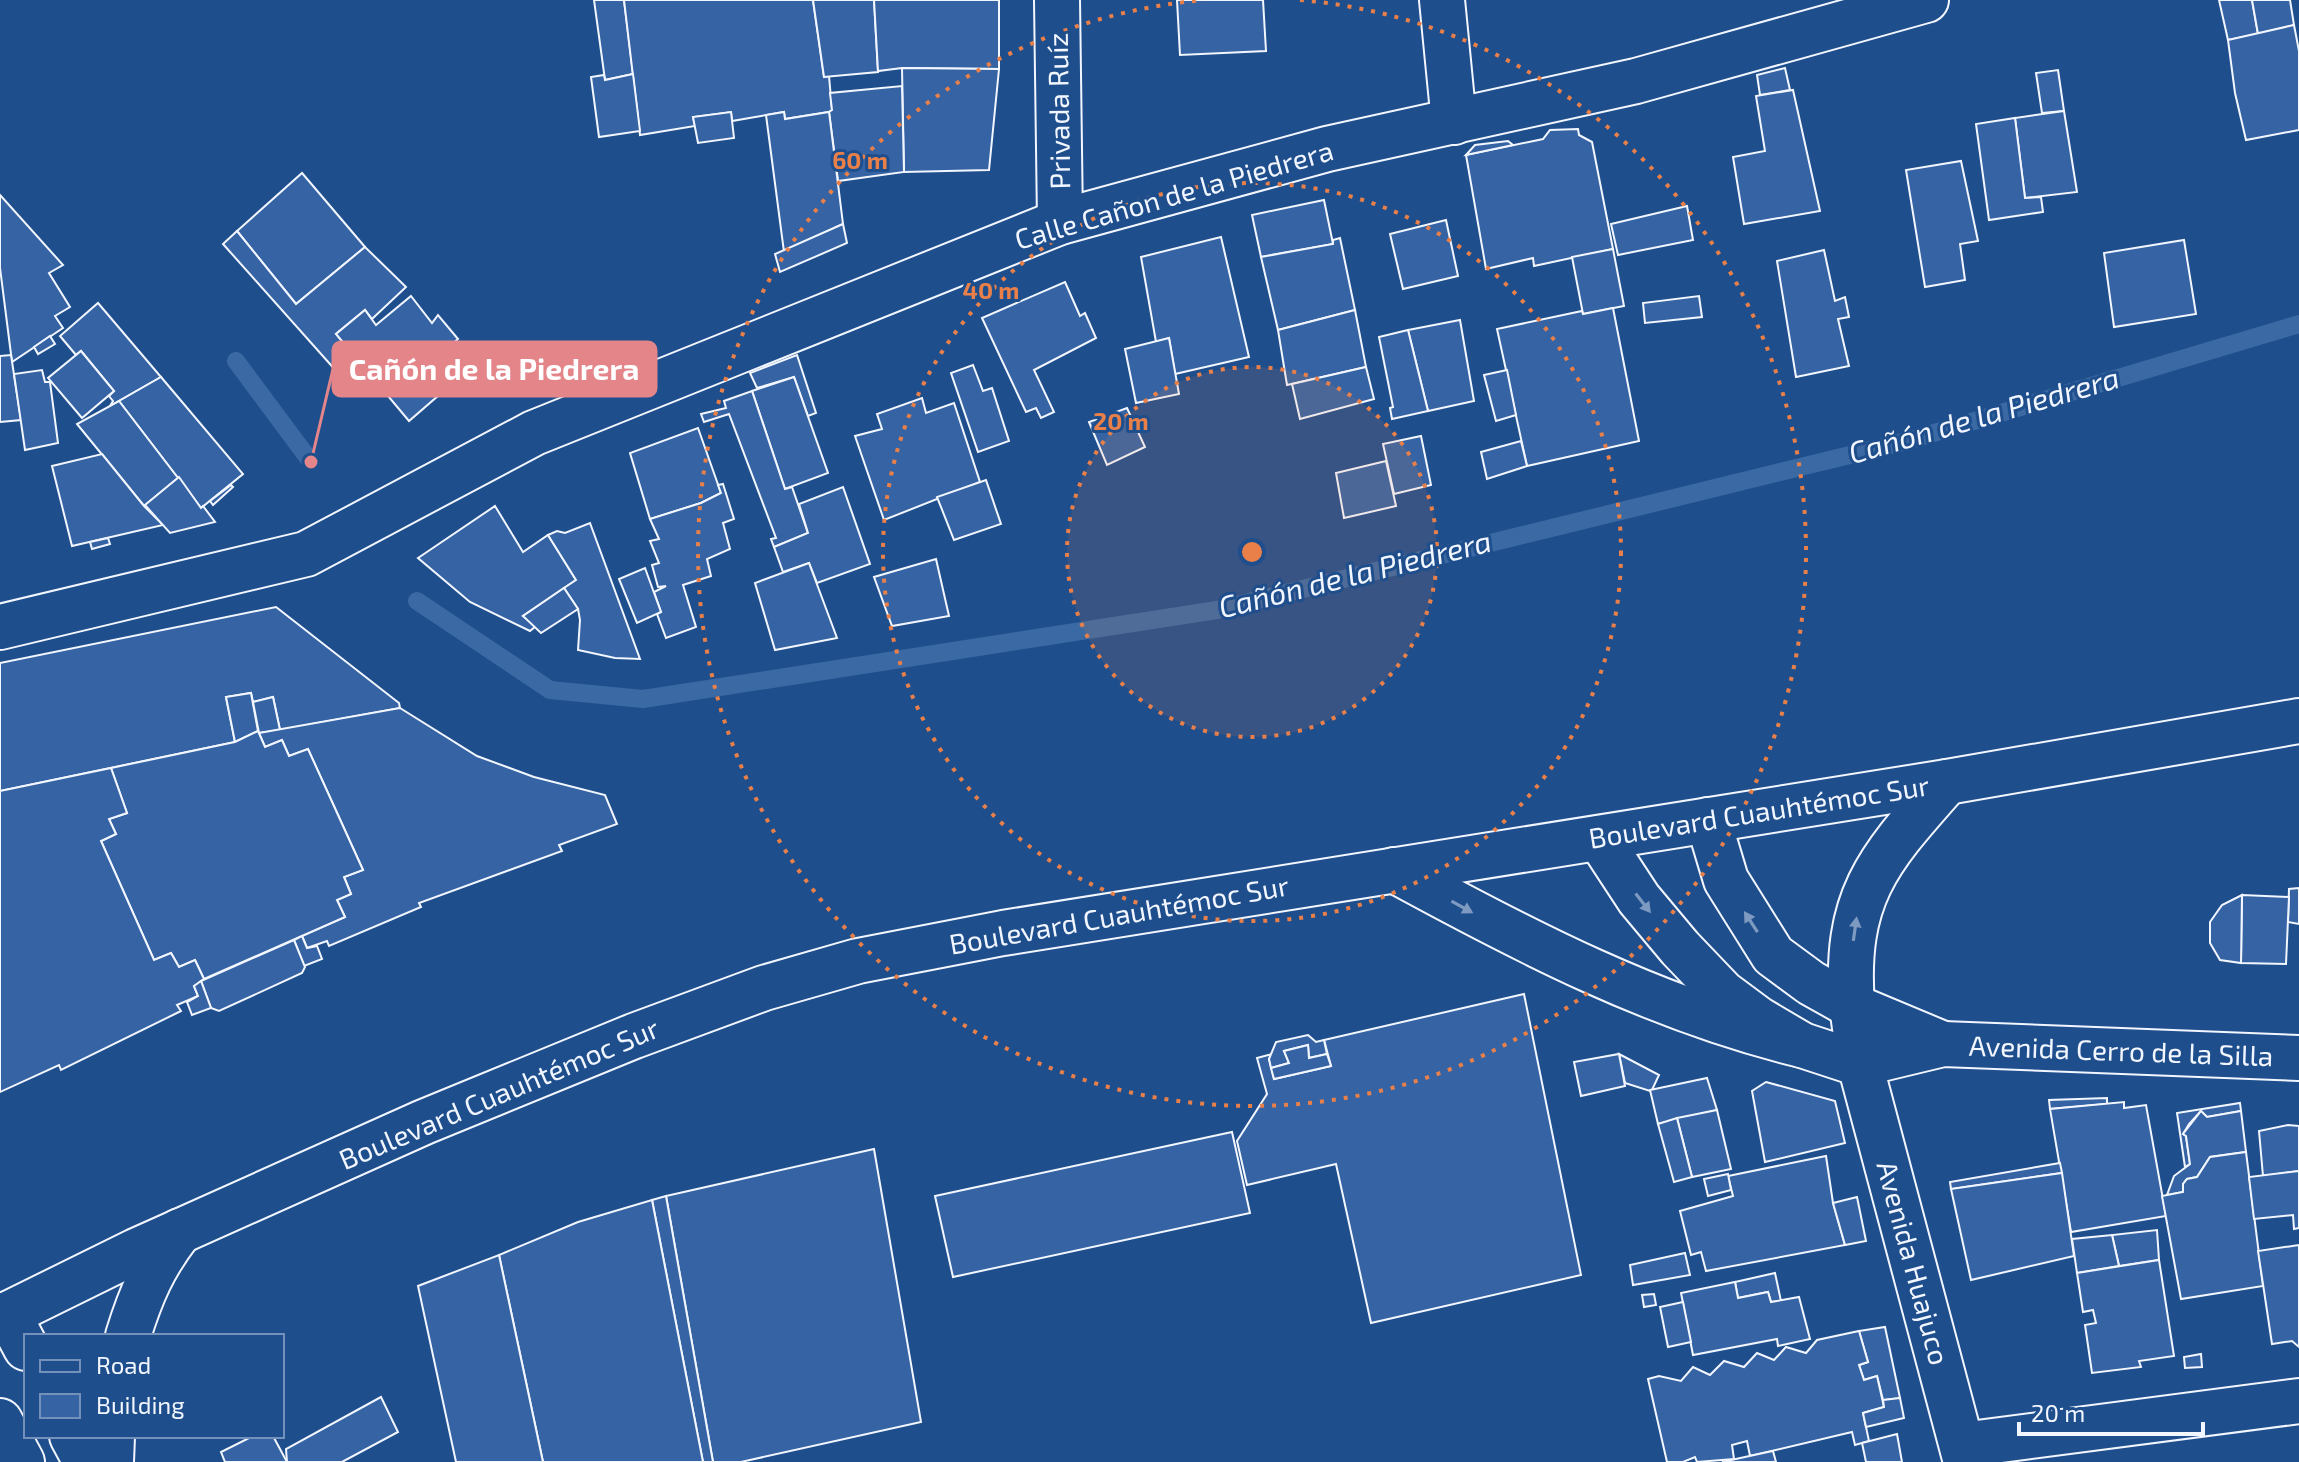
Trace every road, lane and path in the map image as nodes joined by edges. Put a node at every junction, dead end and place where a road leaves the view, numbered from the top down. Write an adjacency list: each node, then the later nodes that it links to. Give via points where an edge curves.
1 (1057, 0): 5 (main road, Privada Ruíz)
2 (1442, 0): 4 (main road)
3 (1926, 0): 4 (main road, Calle Cañon de la Piedrera, via 1636,81)
4 (1454, 122): 5 (main road, Calle Cañon de la Piedrera, via 1327,149)
5 (1060, 222): 6 (main road, Calle Cañon de la Piedrera, via 534,433 306,554)
6 (0, 627)
7 (2299, 721): 8 (main road, Boulevard Cuauhtémoc Sur)
8 (1947, 782): 9 (main road, Boulevard Cuauhtémoc Sur); 12 (main road, Avenida Huajuco, one-way to 8, via 1858,909 1871,877)
9 (1708, 820): 10 (main road, Boulevard Cuauhtémoc Sur); 12 (main road, one-way to 9, via 1773,955 1726,880)
10 (1599, 838): 11 (main road, Boulevard Cuauhtémoc Sur); 14 (main road, one-way to 14, via 1639,899 1723,993)
11 (1394, 870): 14 (main road, one-way to 14, via 1512,934 1648,995); 17 (main road, Boulevard Cuauhtémoc Sur, via 1003,933 858,961 778,984 438,1116)
12 (1852, 1006): 13 (main road, Avenida Cerro de la Silla); 16 (main road, Avenida Huajuco)
13 (1943, 1044): 15 (main road, Avenida Cerro de la Silla); 16 (main road, Avenida Cerro de la Silla)
14 (1802, 1045): 16 (main road)
15 (2299, 1058)
16 (1860, 1064): 24 (main road, Avenida Huajuco)
17 (180, 1231): 18 (main road, Boulevard Cuauhtémoc Sur); 19 (main road, via 140,1295)
18 (11, 1327)
19 (129, 1334)
20 (2299, 1401): 24 (main road)
21 (0, 1421): 25 (main road)
22 (73, 1438): 26 (main road)
23 (112, 1438): 27 (main road)
24 (1964, 1454)
25 (22, 1462)
26 (86, 1462)
27 (111, 1462)

